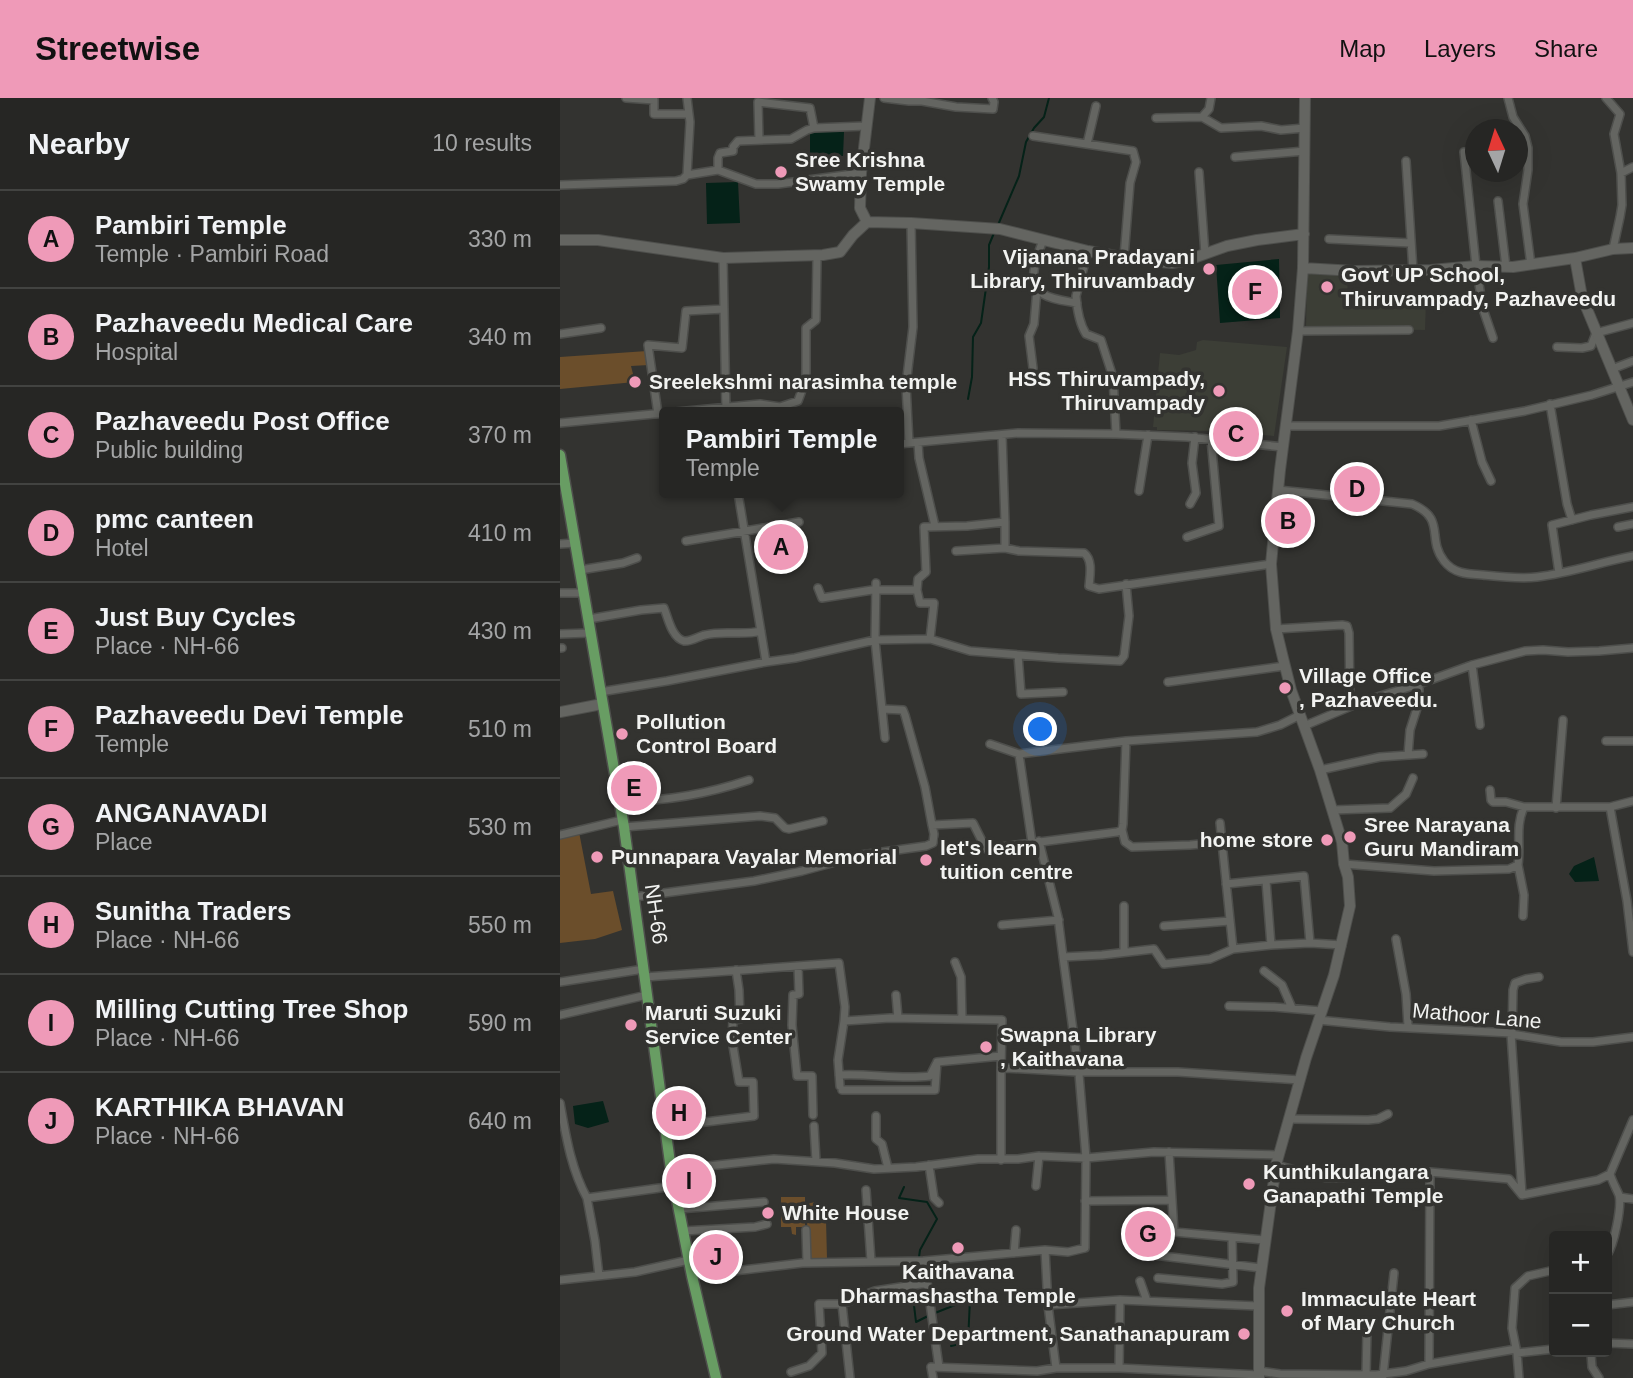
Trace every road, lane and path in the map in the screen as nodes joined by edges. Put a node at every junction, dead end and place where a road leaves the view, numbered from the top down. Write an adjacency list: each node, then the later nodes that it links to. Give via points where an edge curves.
1 (626, 98): 11 (street, via 654,100 654,114)
2 (687, 98): 11 (street)
3 (870, 98): 14 (main road)
4 (884, 98): 5 (street, via 993,109)
5 (992, 98)
6 (1211, 98): 12 (street)
7 (1305, 98): 16 (main road)
8 (1508, 98): 47 (street, via 1528,148 1523,204)
9 (1606, 98): 28 (street, via 1619,114 1614,134)
10 (1096, 106): 19 (street)
11 (689, 114): 29 (street)
12 (1202, 117): 13 (street); 16 (street, via 1221,128)
13 (1156, 118)
14 (866, 127): 15 (street); 27 (main road)
15 (814, 128): 18 (street, via 791,138); 18 (street, via 810,108 758,102)
16 (1305, 128): 20 (main road)
17 (1032, 136): 19 (street)
18 (759, 140): 25 (street, via 738,141 733,151 720,153)
19 (1087, 144): 44 (street, via 1133,150 1135,154)
20 (1305, 151): 22 (street); 34 (main road)
21 (1464, 152): 48 (street)
22 (1234, 157)
23 (1406, 161): 38 (street)
24 (1633, 167): 28 (street)
25 (718, 170): 27 (street, via 756,184); 29 (street)
26 (1199, 172): 42 (street)
27 (861, 173): 32 (main road, via 860,208)
28 (1621, 173): 40 (street, via 1620,217)
29 (687, 175): 30 (street, via 676,181)
30 (560, 185)
31 (1498, 201): 49 (street)
32 (867, 222): 33 (main road); 43 (main road, via 840,252)
33 (911, 223): 37 (main road, via 1000,229); 85 (street, via 913,327 905,385)
34 (1304, 234): 42 (main road); 50 (main road)
35 (1329, 239): 38 (street)
36 (560, 240): 45 (main road, via 598,240)
37 (1043, 240): 41 (main road); 52 (street, via 1034,267)
38 (1411, 243): 51 (street)
39 (1633, 248): 40 (main road)
40 (1613, 249): 46 (main road)
41 (1088, 251): 44 (main road); 53 (street)
42 (1205, 254): 44 (main road, via 1172,263)
43 (817, 256): 45 (main road); 73 (street, via 816,320 806,328 806,379 798,401)
44 (1124, 257)
45 (723, 258): 54 (street)
46 (1575, 258): 47 (main road); 59 (main road, via 1582,297)
47 (1531, 265): 49 (main road)
48 (1476, 266): 49 (main road); 51 (main road); 61 (street)
49 (1506, 267)
50 (1303, 268): 51 (main road); 58 (main road)
51 (1413, 271)
52 (1037, 289): 53 (street); 64 (street, via 1029,336)
53 (1077, 303): 79 (street, via 1086,334 1102,343 1113,377)
54 (724, 309): 69 (street, via 686,311 682,348 648,345); 70 (street)
55 (1633, 323): 59 (street)
56 (601, 328): 60 (street)
57 (1409, 330): 58 (street)
58 (1298, 331): 78 (main road)
59 (1596, 332): 62 (street, via 1591,346); 65 (main road)
60 (560, 334)
61 (1493, 338)
62 (1557, 347)
63 (1633, 361): 65 (street)
64 (1033, 368)
65 (1612, 369): 67 (main road)
66 (1633, 382): 67 (street)
67 (1620, 387): 68 (street); 75 (main road)
68 (1550, 404): 76 (street); 96 (street)
69 (660, 407)
70 (725, 407)
71 (742, 407): 72 (street)
72 (768, 407)
73 (780, 407)
74 (659, 414): 77 (street)
75 (1633, 420)
76 (1471, 421): 78 (street, via 1440,426); 89 (street)
77 (560, 423)
78 (1286, 426): 87 (main road)
79 (1116, 434): 80 (street); 81 (street)
80 (1002, 435): 86 (street); 98 (street)
81 (1148, 435): 82 (street); 91 (street)
82 (1195, 437): 83 (street); 93 (street, via 1196,493)
83 (1211, 439): 87 (street); 103 (street, via 1219,526)
84 (904, 443): 85 (street)
85 (909, 443): 86 (street)
86 (918, 443): 100 (street)
87 (1283, 447): 90 (main road)
88 (560, 455): 95 (main road, NH-66)
89 (1492, 481)
90 (1278, 490): 111 (main road); 113 (street, via 1402,502 1424,509 1434,524 1437,550 1454,570 1512,578)
91 (1139, 491)
92 (739, 498): 102 (street)
93 (1189, 503)
94 (1633, 506): 96 (street)
95 (565, 512): 105 (main road, NH-66)
96 (1572, 520): 113 (street, via 1552,525)
97 (799, 522): 102 (street)
98 (1005, 522): 100 (street); 107 (street)
99 (1633, 524): 101 (street)
100 (935, 526): 117 (street, via 923,527 926,572 918,579)
101 (1618, 527)
102 (744, 532): 104 (street); 122 (street)
103 (1187, 537)
104 (686, 541)
105 (575, 543): 106 (street); 112 (main road, NH-66)
106 (560, 544)
107 (1005, 548): 108 (street); 114 (street, via 1083,553 1090,563 1089,586 1099,589)
108 (956, 551)
109 (1633, 556): 113 (street)
110 (637, 558): 112 (street)
111 (1271, 564): 114 (street); 121 (main road)
112 (580, 570): 119 (main road, NH-66)
113 (1559, 573)
114 (1126, 584): 128 (street, via 1129,615 1121,661)
115 (876, 587): 116 (street, via 822,598); 117 (street); 126 (street)
116 (818, 588)
117 (918, 590): 125 (street, via 920,603 934,603)
118 (560, 593): 119 (street)
119 (584, 593): 120 (main road, NH-66)
120 (589, 619): 122 (street, via 664,608 681,640); 123 (main road, NH-66)
121 (1276, 629): 131 (main road); 137 (street, via 1347,626)
122 (761, 631): 129 (street)
123 (590, 633): 124 (street); 134 (main road, NH-66)
124 (560, 634)
125 (930, 639): 126 (street); 128 (street, via 970,650)
126 (875, 640): 129 (street); 138 (street)
127 (1633, 648): 130 (street, via 1535,650)
128 (1018, 655): 135 (street, via 1021,694)
129 (766, 662): 134 (street)
130 (1472, 665): 133 (street); 142 (street)
131 (1285, 666): 132 (street); 140 (main road)
132 (1168, 682)
133 (1419, 684): 137 (street); 150 (street)
134 (600, 692): 136 (main road, NH-66)
135 (1063, 692)
136 (602, 704): 139 (main road); 155 (main road, NH-66)
137 (1350, 706): 140 (street)
138 (882, 709): 143 (street); 164 (street, via 903,710 907,718)
139 (560, 712)
140 (1302, 720): 144 (street, via 1257,732); 151 (main road)
141 (1563, 720): 159 (street)
142 (1480, 725)
143 (885, 738)
144 (1126, 741): 148 (street); 165 (street)
145 (1606, 741): 146 (street)
146 (1633, 741)
147 (990, 744): 148 (street)
148 (1019, 754): 167 (street)
149 (1423, 754): 150 (street)
150 (1408, 755): 151 (street)
151 (1320, 771): 160 (main road)
152 (1413, 778): 160 (street, via 1406,794 1390,808)
153 (749, 780): 155 (street, via 704,793)
154 (1490, 790): 157 (street, via 1493,802)
155 (619, 801): 163 (main road, NH-66)
156 (1633, 801): 158 (street)
157 (1524, 807): 159 (street); 170 (street, via 1518,820)
158 (1610, 807): 159 (street); 173 (street)
159 (1556, 808)
160 (1333, 810): 169 (main road)
161 (823, 821): 163 (street, via 789,829 775,818 760,816)
162 (1220, 823): 168 (street)
163 (623, 824): 166 (street); 174 (main road, NH-66)
164 (932, 825): 167 (street, via 973,823 986,849); 174 (street, via 934,839 926,846 861,855 754,881)
165 (1122, 830): 167 (street); 168 (street, via 1132,847)
166 (560, 835)
167 (1035, 842): 177 (street)
168 (1222, 842): 172 (street)
169 (1344, 864): 170 (street, via 1434,870 1508,870); 184 (main road, via 1350,906)
170 (1518, 865): 176 (street, via 1524,895)
171 (1266, 881): 172 (street); 182 (street, via 1304,876); 183 (street)
172 (1226, 884): 178 (street)
173 (1629, 886): 187 (street)
174 (634, 898): 193 (main road, NH-66)
175 (1124, 906): 186 (street)
176 (1522, 916)
177 (1059, 920): 179 (street); 188 (street)
178 (1230, 921): 180 (street); 185 (street)
179 (1002, 925)
180 (1164, 926)
181 (1396, 939): 205 (street)
182 (1310, 943): 183 (street); 184 (street)
183 (1271, 945): 185 (street)
184 (1342, 946): 201 (main road)
185 (1233, 949): 186 (street, via 1210,959 1164,964 1154,948)
186 (1124, 952): 188 (street)
187 (1633, 952)
188 (1063, 957): 211 (street)
189 (955, 962): 203 (street, via 961,977)
190 (798, 965): 191 (street); 204 (street, via 839,962); 216 (street, via 799,993 793,995 792,1005 797,1076 812,1076)
191 (736, 970): 193 (street); 221 (street, via 740,1019 733,1020 732,1040 740,1082 753,1082 754,1116)
192 (1264, 971): 199 (street, via 1282,985)
193 (645, 973): 195 (street); 196 (main road, NH-66)
194 (1539, 977): 206 (street, via 1515,983)
195 (560, 982)
196 (647, 995): 200 (street); 221 (main road, NH-66)
197 (896, 995): 202 (street)
198 (1229, 1006): 199 (street, Mathoor Lane)
199 (1292, 1008): 201 (street, Mathoor Lane)
200 (560, 1015)
201 (1320, 1015): 205 (street, Mathoor Lane); 213 (main road)
202 (898, 1018): 203 (street); 204 (street)
203 (962, 1019): 208 (street, via 1002,1020)
204 (844, 1021): 212 (street)
205 (1408, 1027): 206 (street, Mathoor Lane)
206 (1511, 1034): 207 (street, Mathoor Lane, via 1561,1042); 236 (street)
207 (1633, 1037)
208 (1001, 1056): 209 (street); 210 (street)
209 (937, 1062): 212 (street, via 930,1076 915,1078); 212 (street, via 935,1090 841,1088)
210 (1001, 1070): 211 (street); 225 (street)
211 (1077, 1072): 213 (street, via 1178,1072); 224 (street)
212 (839, 1075)
213 (1300, 1080): 218 (main road)
214 (560, 1103): 238 (street, via 577,1180)
215 (1388, 1114): 218 (street, via 1368,1120)
216 (813, 1115)
217 (876, 1116): 229 (street, via 876,1139 882,1144)
218 (1289, 1119): 226 (main road)
219 (1633, 1120): 232 (street)
220 (814, 1126): 227 (street)
221 (665, 1127): 230 (main road, NH-66)
222 (1169, 1152): 224 (street); 226 (street); 240 (street)
223 (1039, 1156): 224 (street); 225 (street); 234 (street)
224 (1086, 1158): 242 (street)
225 (1001, 1160): 228 (street)
226 (1277, 1160): 231 (street, via 1326,1178); 250 (main road)
227 (816, 1161): 229 (street); 230 (street, via 774,1159)
228 (929, 1165): 229 (street); 243 (street, via 934,1198)
229 (888, 1168)
230 (671, 1170): 233 (main road, NH-66)
231 (1430, 1172): 236 (street, via 1509,1179); 282 (street)
232 (1610, 1174): 236 (street); 237 (street)
233 (674, 1186): 238 (street); 244 (main road, NH-66)
234 (1036, 1186)
235 (866, 1190): 256 (street)
236 (1522, 1195)
237 (1620, 1197): 239 (street); 251 (street)
238 (587, 1198): 263 (street)
239 (1633, 1199)
240 (1172, 1200): 242 (street); 249 (street, via 1174,1233)
241 (764, 1202): 244 (street)
242 (1085, 1202): 252 (street, via 1086,1248)
243 (939, 1203)
244 (679, 1209): 248 (main road, NH-66)
245 (767, 1224): 248 (street)
246 (806, 1230): 258 (street)
247 (1016, 1230): 253 (street)
248 (683, 1231): 255 (main road, NH-66)
249 (1232, 1238): 250 (street); 259 (street)
250 (1264, 1240): 260 (main road)
251 (1612, 1246)
252 (1045, 1251): 253 (street); 274 (street)
253 (1014, 1253): 257 (street)
254 (1154, 1255): 259 (street)
255 (689, 1260): 263 (street); 264 (main road, NH-66)
256 (871, 1261): 257 (street); 258 (street)
257 (924, 1261): 268 (street)
258 (807, 1262): 264 (street)
259 (1232, 1265): 260 (street); 265 (street, via 1233,1282 1222,1284)
260 (1261, 1268): 275 (main road)
261 (1549, 1271): 280 (street, via 1528,1276 1516,1288 1512,1328)
262 (1394, 1273): 289 (street)
263 (599, 1276): 266 (street)
264 (692, 1276): 290 (main road, NH-66)
265 (1158, 1278)
266 (560, 1280)
267 (1140, 1282): 270 (street)
268 (927, 1283): 272 (street, via 875,1291); 283 (street)
269 (1120, 1300): 270 (street); 274 (street); 285 (street)
270 (1147, 1301): 275 (street)
271 (1633, 1302): 273 (street)
272 (842, 1304): 286 (street, via 819,1304 822,1353 809,1366); 291 (street)
273 (1612, 1304)
274 (1048, 1305): 284 (street)
275 (1258, 1306): 287 (main road)
276 (1367, 1331): 288 (street)
277 (1612, 1343): 278 (street)
278 (1633, 1344)
279 (1549, 1349): 280 (street)
280 (1517, 1351): 282 (street); 293 (street)
281 (1591, 1357): 294 (street)
282 (1429, 1364): 289 (street)
283 (939, 1367): 284 (street); 292 (street, via 931,1367)
284 (1056, 1368): 285 (street)
285 (1119, 1368): 287 (street)
286 (791, 1372)
287 (1259, 1375): 288 (street)
288 (1366, 1376): 289 (street)
289 (1383, 1376)
290 (716, 1378)
291 (850, 1378)
292 (933, 1378)
293 (1518, 1378)
294 (1599, 1378)

